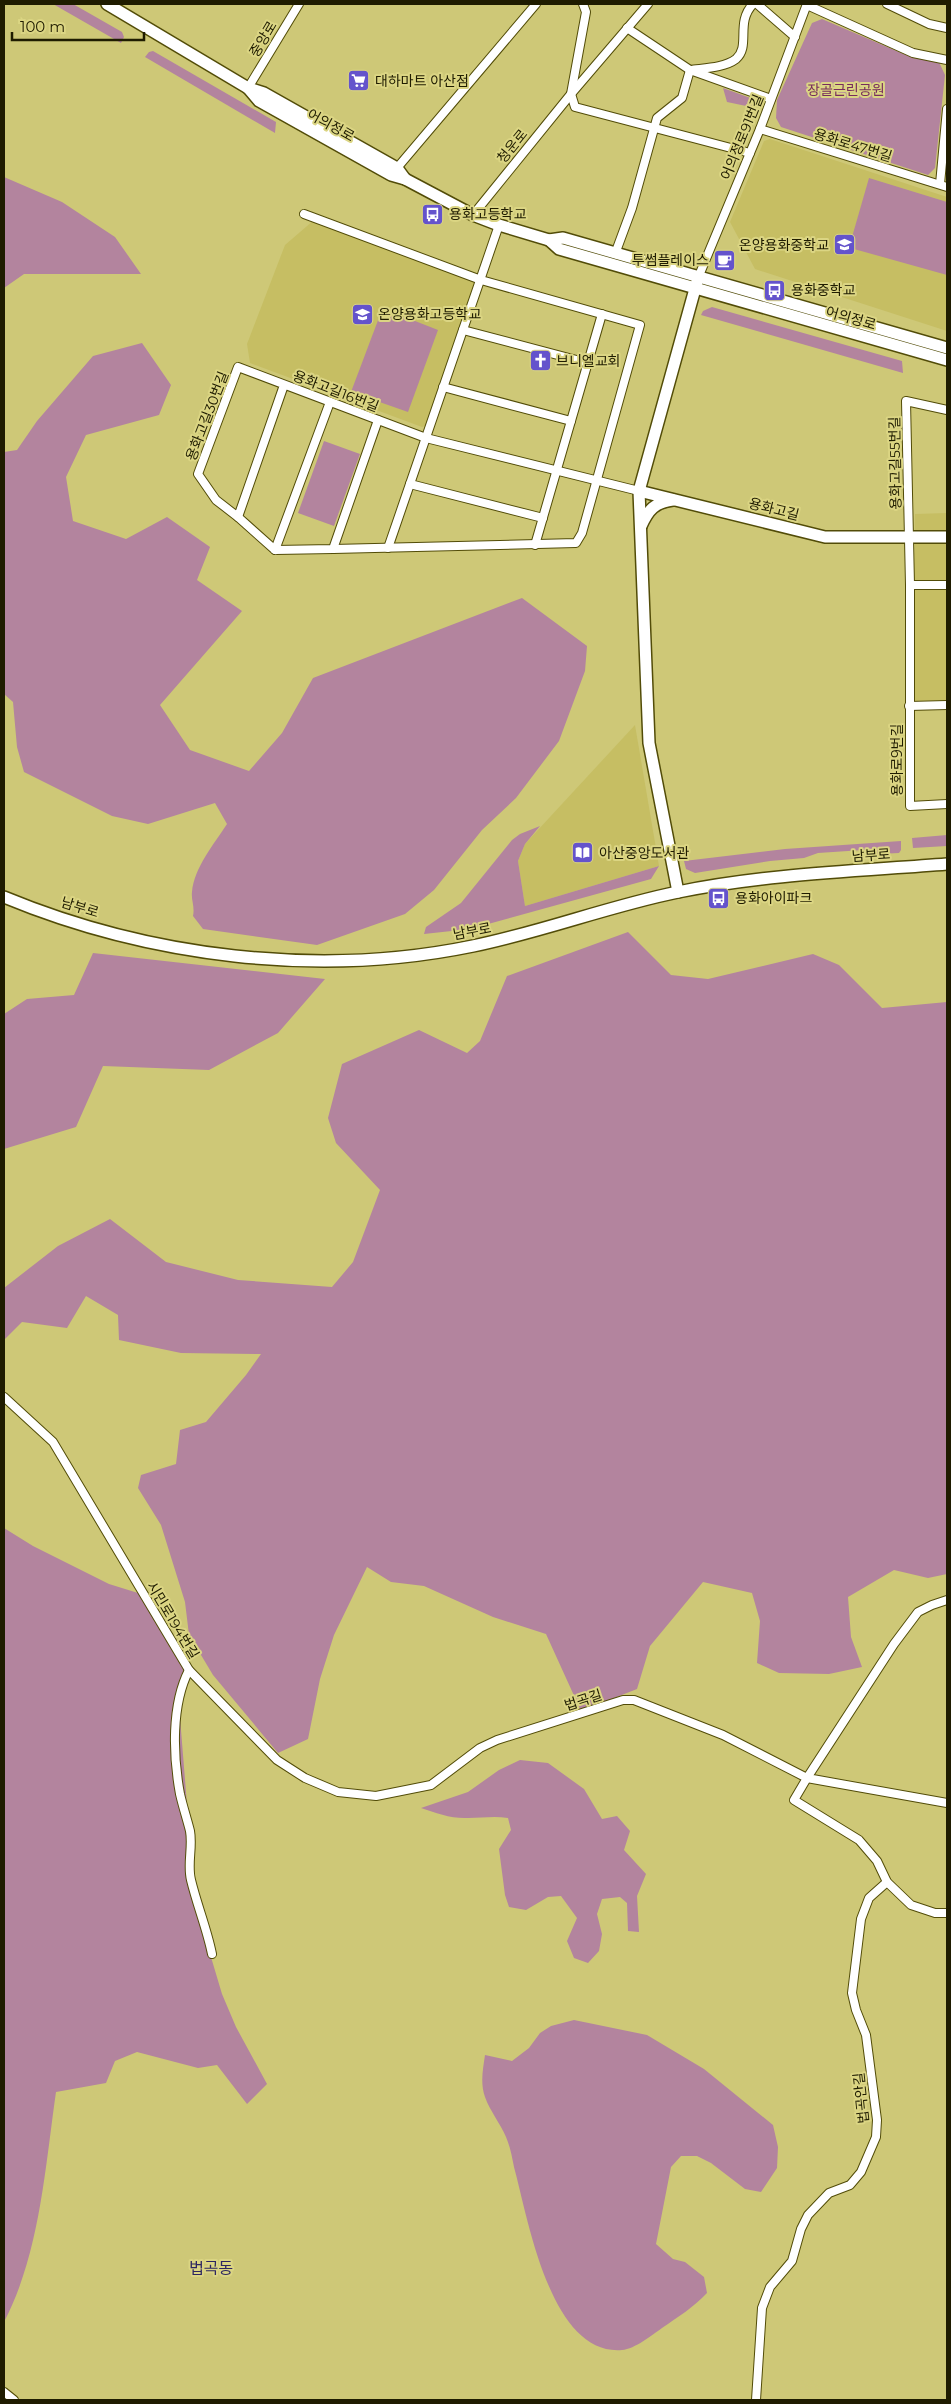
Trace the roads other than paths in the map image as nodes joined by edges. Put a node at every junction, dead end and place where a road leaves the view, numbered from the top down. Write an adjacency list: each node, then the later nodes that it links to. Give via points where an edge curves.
1 (107, 4): 15 (street, 어의정로)
2 (299, 4): 15 (street, 중앙로)
3 (536, 4): 22 (street)
4 (583, 4): 16 (street, 청운로, via 586,12)
5 (648, 4): 10 (street, 청운로)
6 (753, 4): 14 (street, via 743,20 743,48 736,59)
7 (757, 4): 12 (street)
8 (807, 4): 12 (street, 어의정로91번길); 13 (street, via 912,53)
9 (887, 4): 11 (street, via 929,24)
10 (627, 28): 14 (street); 16 (street, 청운로)
11 (947, 28)
12 (795, 37): 17 (street, 어의정로91번길)
13 (947, 60)
14 (690, 70): 17 (street); 19 (street, via 682,98 658,118)
15 (248, 88): 22 (street, 어의정로, via 264,93); 23 (street, 어의정로, via 259,101 391,175)
16 (571, 94): 19 (street, via 575,107); 26 (street, 청운로)
17 (771, 99): 20 (street, 어의정로91번길)
18 (947, 109): 24 (street, 용화로47번길)
19 (656, 128): 21 (street); 29 (street)
20 (760, 129): 21 (street, 어의정로91번길); 24 (street, 용화로47번길)
21 (750, 153): 31 (street, 어의정로91번길)
22 (397, 168): 23 (street, 어의정로)
23 (405, 179): 26 (street, 어의정로)
24 (944, 186)
25 (304, 214): 30 (street)
26 (473, 215): 27 (street, 어의정로)
27 (499, 225): 28 (street, 어의정로); 30 (street)
28 (549, 240): 29 (street, 어의정로, via 563,238); 31 (street, 어의정로, via 559,249)
29 (615, 254): 31 (street, 어의정로)
30 (481, 280): 32 (street); 33 (street)
31 (696, 284): 34 (street, 어의정로); 35 (street, 어의정로); 48 (street)
32 (602, 314): 36 (street); 46 (street, via 640,325)
33 (463, 330): 36 (street); 39 (street)
34 (947, 348)
35 (947, 360)
36 (588, 363): 43 (street)
37 (238, 367): 38 (street, 용화고길16번길); 50 (street, 용화고길30번길, via 198,474 216,500)
38 (284, 384): 40 (street, 용화고길16번길); 50 (street)
39 (443, 387): 43 (street); 44 (street)
40 (330, 402): 42 (street, 용화고길16번길); 58 (street)
41 (947, 410): 54 (street, 용화고길55번길, via 906,401)
42 (378, 420): 44 (street, 용화고길16번길); 57 (street)
43 (571, 422): 45 (street)
44 (426, 438): 45 (street, 용화고길); 47 (street)
45 (557, 470): 46 (street, 용화고길); 51 (street)
46 (597, 480): 48 (street, 용화고길); 55 (street, via 582,533 576,543)
47 (410, 484): 51 (street); 56 (street)
48 (639, 491): 49 (street, 용화고길); 52 (street)
49 (675, 500): 52 (street, via 654,505); 54 (street, 용화고길, via 825,538)
50 (238, 517): 58 (street, 용화고길30번길)
51 (543, 518): 55 (street)
52 (641, 527): 65 (street, via 649,744)
53 (947, 536): 54 (street, 용화고길)
54 (908, 537): 59 (street, 용화로9번길)
55 (535, 545): 56 (street)
56 (388, 548): 57 (street)
57 (333, 549): 58 (street)
58 (275, 550)
59 (910, 585): 60 (street); 62 (street, 용화로9번길)
60 (947, 585)
61 (947, 705): 62 (street, 용화로9번길)
62 (909, 706): 63 (street, 용화로9번길, via 910,806)
63 (947, 804)
64 (947, 864): 65 (street, 남부로, via 784,877)
65 (678, 892): 66 (street, 남부로, via 514,938 470,947 336,960 282,959 174,947 60,918)
66 (4, 897)
67 (4, 1397): 69 (street, 시민로194번길, via 53,1442)
68 (947, 1600): 70 (street, via 918,1612)
69 (188, 1670): 70 (street, 법곡길, via 277,1760 305,1778 338,1792 376,1796 431,1785 480,1748 496,1740 623,1700 634,1700 723,1735); 74 (street, 시민로194번길, via 176,1724 176,1755 180,1792 190,1833 188,1864 191,1881)
70 (807, 1778): 71 (street, 법곡길); 72 (street, via 794,1800 859,1840 877,1861)
71 (947, 1803)
72 (887, 1882): 73 (street, via 911,1905 935,1913); 77 (street, 법곡안길, via 869,1898 861,1919 852,1993 866,2035 877,2120 876,2137 861,2172 850,2185 829,2193 808,2216 792,2261 770,2287 762,2308)
73 (947, 1913)
74 (212, 1954)
75 (4, 2392): 76 (street)
76 (14, 2400)
77 (756, 2400)

